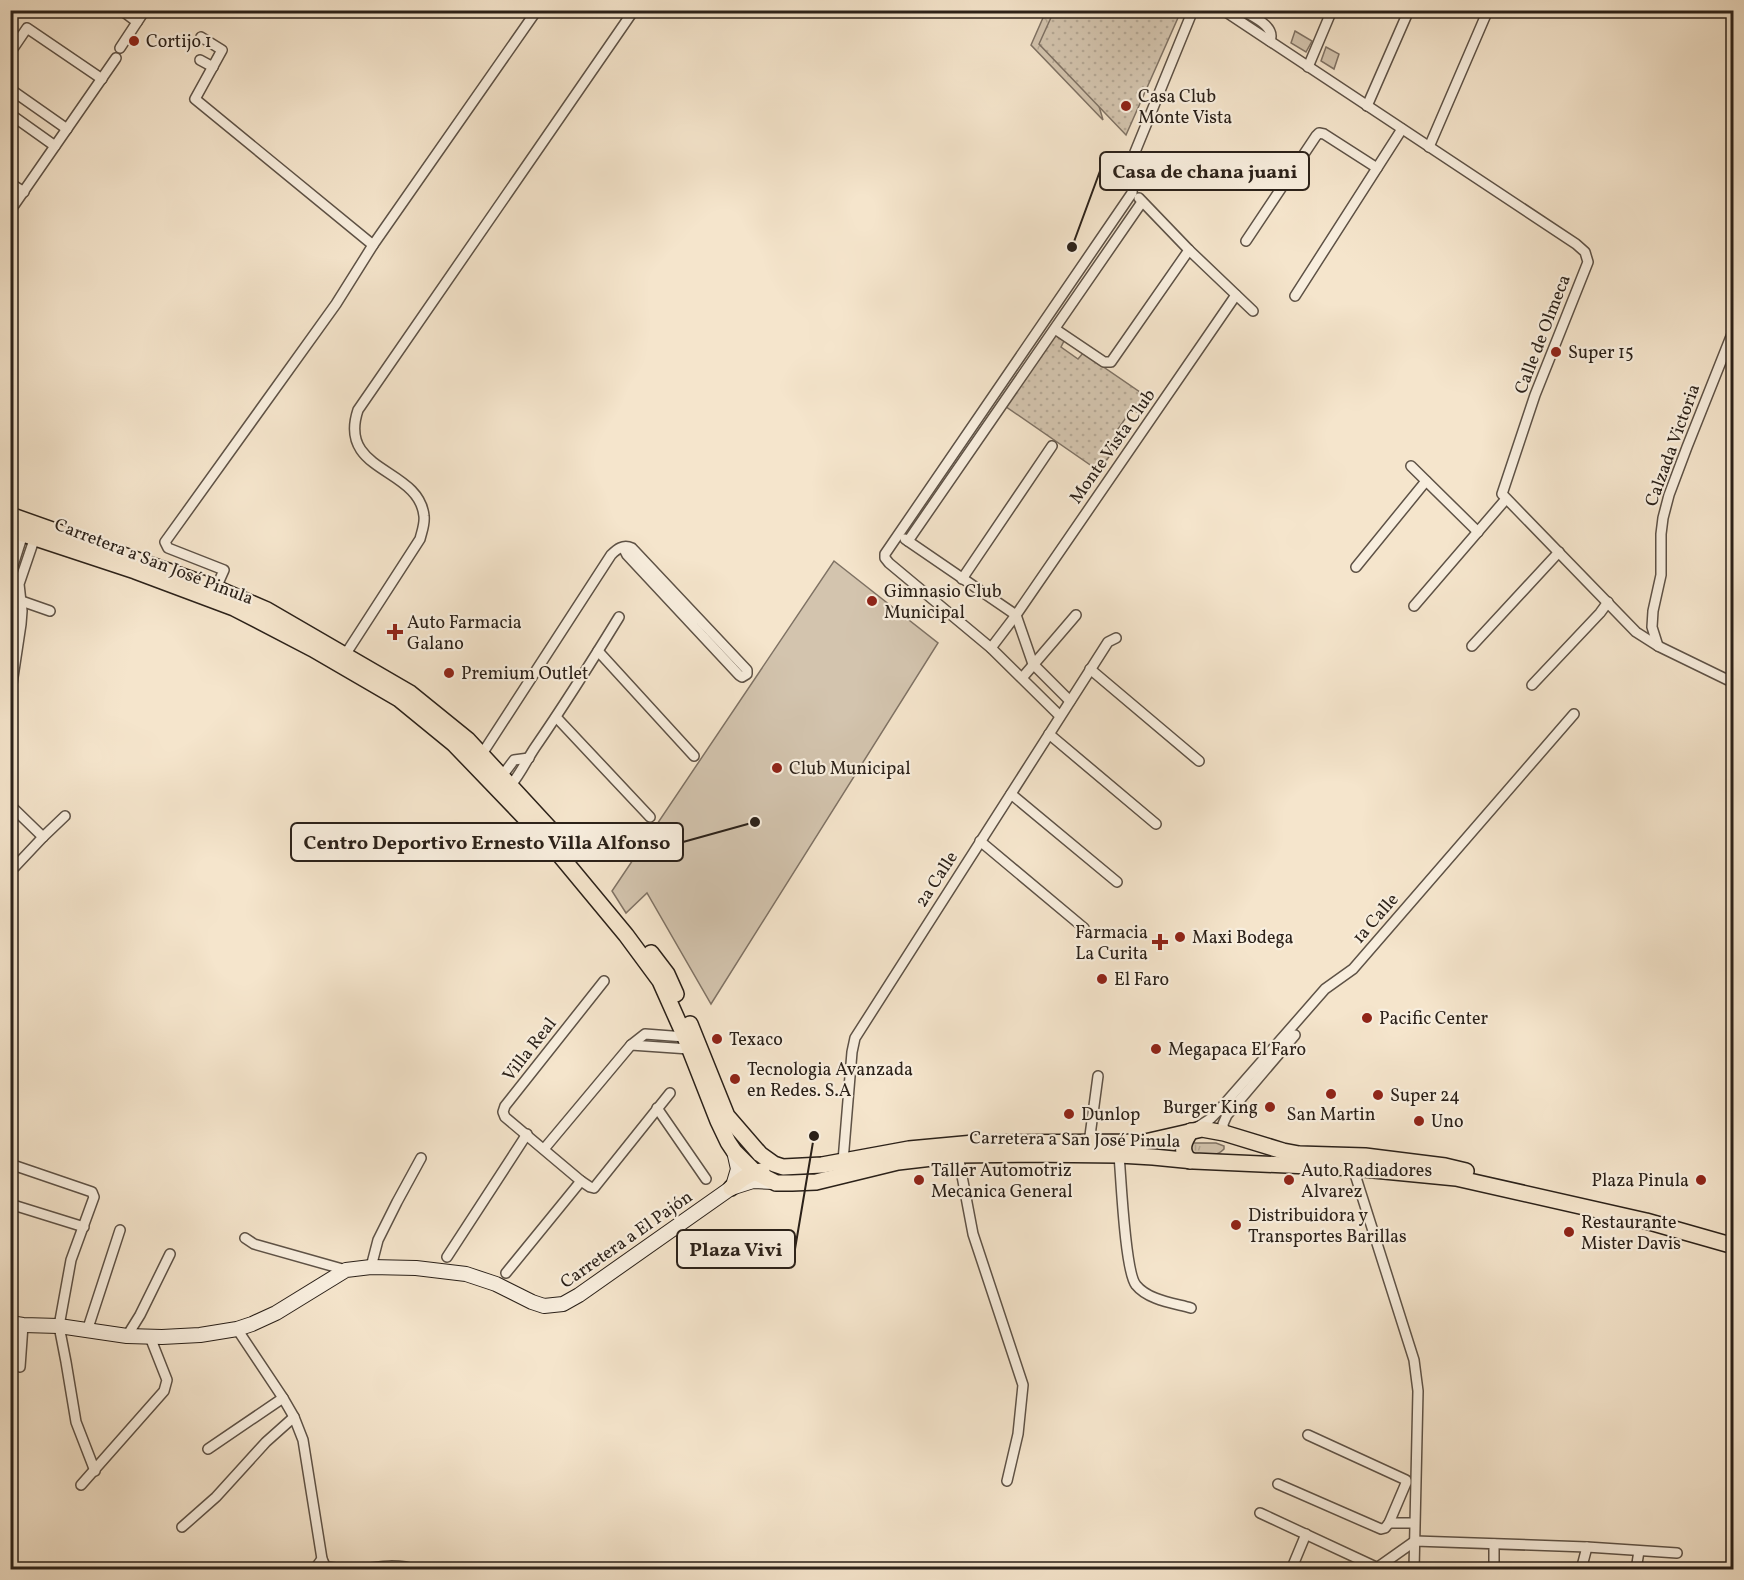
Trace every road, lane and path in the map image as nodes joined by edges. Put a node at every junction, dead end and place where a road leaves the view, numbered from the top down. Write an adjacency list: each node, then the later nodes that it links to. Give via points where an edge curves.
1 (121, 10): 12 (street)
2 (145, 10): 12 (street)
3 (537, 10): 37 (street)
4 (634, 10): 74 (street, via 358,410 355,438 361,451 413,491 423,509 424,523 420,539)
5 (1192, 10): 33 (street, via 1135,152)
6 (1223, 10): 13 (street)
7 (1242, 10): 11 (street)
8 (1332, 10): 21 (street)
9 (1409, 10): 24 (street)
10 (1488, 10): 29 (street)
11 (1258, 15): 13 (street); 15 (street, via 1270,29)
12 (137, 22): 16 (street)
13 (1251, 29): 15 (street)
14 (201, 37): 20 (street, via 222,50)
15 (1273, 44): 21 (street, Calle de Olmeca)
16 (120, 48)
17 (10, 53): 22 (street, via 27,28)
18 (116, 58): 22 (street)
19 (200, 60): 20 (street)
20 (213, 67): 37 (street, via 195,99)
21 (1308, 67): 24 (street, Calle de Olmeca)
22 (102, 79): 26 (street)
23 (10, 89): 26 (street)
24 (1367, 106): 27 (street, Calle de Olmeca)
25 (10, 114): 28 (street)
26 (67, 129): 28 (street)
27 (1402, 129): 29 (street, Calle de Olmeca); 30 (street)
28 (56, 146): 32 (street)
29 (1429, 147): 49 (street, Calle de Olmeca, via 1576,244 1585,252 1588,262 1535,395 1502,494)
30 (1377, 168): 36 (street, via 1319,133); 40 (street)
31 (10, 183): 32 (street)
32 (24, 192): 35 (street)
33 (1132, 193): 34 (street); 44 (street)
34 (1142, 202): 38 (street); 42 (street)
35 (10, 211)
36 (1246, 242)
37 (373, 245): 59 (street, via 336,304 165,542 168,548 224,570)
38 (1189, 250): 39 (street); 42 (street, via 1111,362 1104,362)
39 (1236, 295): 41 (street); 65 (street, Monte Vista Club)
40 (1295, 296)
41 (1253, 311)
42 (1056, 329): 45 (street)
43 (1734, 330): 70 (street, Calzada Victoria, via 1663,518 1661,575 1652,627)
44 (992, 396): 45 (street); 53 (street)
45 (1003, 404): 54 (street)
46 (1053, 446): 58 (street)
47 (1411, 466): 48 (street)
48 (1426, 481): 51 (street); 56 (street)
49 (1506, 499): 51 (street); 55 (street)
50 (10, 515): 59 (main road, Carretera a San José Pinula)
51 (1478, 532): 63 (street)
52 (23, 533): 57 (street); 61 (street); 103 (main road, Carretera a San José Pinula, via 234,608 399,699 454,744 553,847 660,981)
53 (898, 534): 54 (street); 72 (street, via 886,552 887,562)
54 (908, 541): 58 (street)
55 (1559, 552): 62 (street); 71 (street)
56 (1356, 567)
57 (10, 575)
58 (962, 579): 65 (street)
59 (216, 588): 74 (main road, Carretera a San José Pinula, via 267,610)
60 (10, 597): 61 (street)
61 (21, 601): 64 (street); 80 (street)
62 (1608, 602): 70 (street, via 1636,632); 79 (street)
63 (1414, 606)
64 (50, 611)
65 (1016, 615): 72 (street, Monte Vista Club); 75 (street)
66 (1076, 615): 75 (street)
67 (619, 617): 73 (street)
68 (705, 632): 68 (street, via 739,675 745,676 747,670); 86 (street, via 623,547 617,549)
69 (1116, 638): 76 (street, 2a Calle, via 1108,642)
70 (1659, 645): 78 (street)
71 (1472, 646)
72 (991, 648): 77 (street)
73 (598, 651): 84 (street); 87 (street)
74 (345, 655): 86 (main road, Carretera a San José Pinula, via 410,693)
75 (1033, 664): 77 (street); 81 (street)
76 (1090, 669): 81 (street, 2a Calle); 89 (street)
77 (1022, 678): 83 (street)
78 (1734, 683)
79 (1532, 685)
80 (10, 697)
81 (1070, 701): 83 (street, 2a Calle)
82 (1574, 714): 107 (street, 1a Calle, via 1353,969 1324,989 1220,1109)
83 (1060, 716): 85 (street, 2a Calle)
84 (556, 717): 88 (street); 94 (street)
85 (1049, 734): 91 (street, 2a Calle); 95 (street)
86 (482, 754): 90 (main road, Carretera a San José Pinula)
87 (694, 756)
88 (529, 758): 90 (street, via 522,771); 90 (street, via 514,760)
89 (1199, 761)
90 (507, 776): 120 (main road, Carretera a San José Pinula, via 668,974 727,1116 760,1154 774,1164)
91 (1011, 794): 97 (street, 2a Calle); 99 (street)
92 (10, 805): 96 (street)
93 (65, 816): 96 (street)
94 (650, 817)
95 (1156, 824)
96 (43, 837): 98 (street)
97 (980, 841): 100 (street); 119 (street, 2a Calle, via 855,1038)
98 (10, 872)
99 (1117, 882)
100 (1084, 928)
101 (604, 981): 109 (street, Villa Real, via 505,1106 505,1116)
102 (1295, 1035): 108 (street, via 1227,1115)
103 (687, 1043): 111 (street, via 645,1034 631,1045); 112 (main road, Carretera a San José Pinula)
104 (1098, 1076): 110 (street)
105 (670, 1093): 106 (street)
106 (657, 1108): 124 (street); 125 (street, via 594,1188)
107 (1191, 1131): 108 (main road, Carretera a San José Pinula); 110 (main road, Carretera a San José Pinula, via 1145,1142); 116 (main road, via 1183,1146)
108 (1224, 1133): 117 (main road, via 1232,1149); 121 (main road, Carretera a San José Pinula, via 1299,1154 1365,1156)
109 (527, 1134): 111 (street, Villa Real); 135 (street)
110 (1089, 1143): 119 (main road, Carretera a San José Pinula, via 974,1143 909,1149)
111 (543, 1149): 125 (street, Villa Real)
112 (734, 1151): 123 (main road, Carretera a San José Pinula); 127 (street, via 738,1169)
113 (958, 1155): 114 (main road, Carretera a San José Pinula); 119 (main road, Carretera a San José Pinula); 152 (street, via 973,1234 1023,1385 1018,1434)
114 (1119, 1155): 116 (main road, Carretera a San José Pinula); 139 (street, via 1132,1280 1148,1294)
115 (421, 1158): 136 (street, via 378,1240)
116 (1190, 1161): 117 (main road, Carretera a San José Pinula)
117 (1223, 1163): 122 (main road, Carretera a San José Pinula)
118 (10, 1164): 129 (street, via 92,1192 94,1197)
119 (851, 1164): 120 (main road, Carretera a San José Pinula); 126 (main road, Carretera a San José Pinula, via 816,1182)
120 (822, 1165): 123 (main road, via 811,1173)
121 (1435, 1165): 122 (main road, via 1427,1169 1359,1163); 131 (main road, Carretera a San José Pinula, via 1648,1213)
122 (1353, 1168): 133 (main road, Carretera a San José Pinula, via 1456,1178 1647,1221); 157 (street, via 1414,1360 1418,1391)
123 (755, 1172): 126 (main road, Carretera a San José Pinula); 127 (main road)
124 (706, 1179)
125 (581, 1181): 138 (street)
126 (776, 1183): 127 (street, Carretera a El Pajón, via 753,1181)
127 (732, 1187): 136 (street, Carretera a El Pajón, via 579,1295 558,1305 538,1305 466,1274)
128 (10, 1204): 129 (street)
129 (84, 1227): 141 (street, via 71,1260)
130 (120, 1230): 143 (street)
131 (1734, 1237)
132 (245, 1238): 137 (street)
133 (1734, 1246)
134 (170, 1254): 144 (street)
135 (447, 1257)
136 (371, 1268): 137 (street, Carretera a El Pajón)
137 (346, 1270): 142 (street, Carretera a El Pajón, via 276,1313)
138 (506, 1273)
139 (1191, 1308)
140 (17, 1324): 141 (street, Carretera a El Pajón); 146 (street)
141 (59, 1326): 143 (street, Carretera a El Pajón); 151 (street, via 76,1422)
142 (237, 1329): 145 (street, Carretera a El Pajón, via 184,1337); 147 (street)
143 (87, 1331): 144 (street, Carretera a El Pajón)
144 (127, 1336): 145 (street, Carretera a El Pajón)
145 (150, 1337): 151 (street, via 167,1385)
146 (20, 1367)
147 (283, 1398): 148 (street); 150 (street)
148 (294, 1417): 159 (street); 166 (street, via 303,1440)
149 (1308, 1435): 155 (street, via 1402,1478 1406,1483)
150 (208, 1449)
151 (95, 1471): 154 (street)
152 (1006, 1482)
153 (1278, 1484): 158 (street, via 1381,1529)
154 (81, 1485)
155 (1392, 1512): 157 (street); 158 (street)
156 (1260, 1513): 160 (street)
157 (1414, 1518): 158 (street); 161 (street)
158 (1389, 1523)
159 (182, 1527)
160 (1306, 1534): 167 (street); 171 (street)
161 (1415, 1540): 162 (street); 167 (street); 172 (street)
162 (1494, 1544): 163 (street); 173 (street)
163 (1587, 1547): 164 (street); 174 (street)
164 (1639, 1551): 165 (street); 175 (street)
165 (1677, 1553)
166 (325, 1565): 168 (street); 169 (street)
167 (1375, 1568)
168 (314, 1569)
169 (355, 1569): 170 (street)
170 (417, 1569)
171 (1291, 1569)
172 (1414, 1569)
173 (1494, 1569)
174 (1581, 1569)
175 (1636, 1569)

